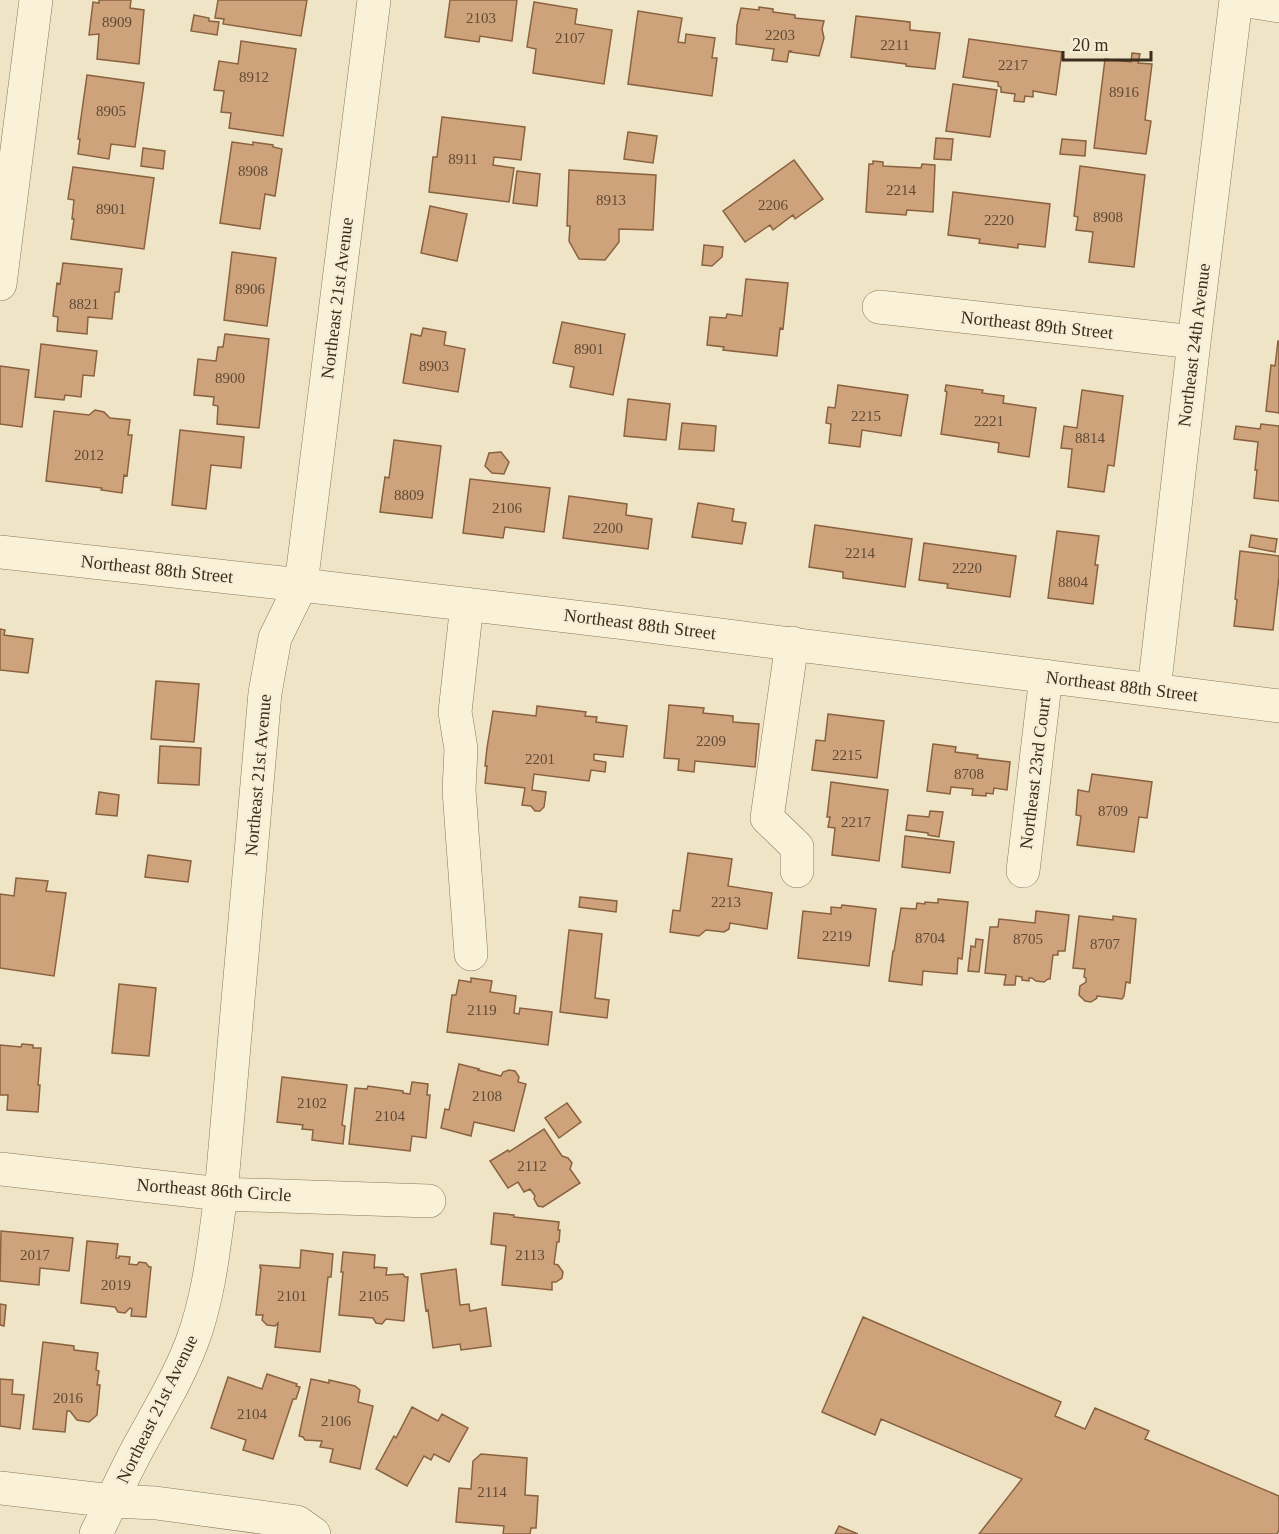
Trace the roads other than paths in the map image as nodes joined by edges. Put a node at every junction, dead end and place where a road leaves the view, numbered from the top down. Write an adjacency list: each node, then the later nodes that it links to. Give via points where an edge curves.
1 (36, 0): 6 (street)
2 (374, 0): 10 (street, Northeast 21st Avenue)
3 (1236, 0): 8 (street, Northeast 24th Avenue)
4 (1241, 0): 5 (street)
5 (1279, 6)
6 (0, 284)
7 (879, 307): 8 (street, Northeast 89th Street)
8 (1194, 342): 14 (street, Northeast 24th Avenue)
9 (0, 552): 10 (street, Northeast 88th Street)
10 (301, 585): 11 (street, Northeast 88th Street); 20 (street, Northeast 21st Avenue, via 275,638 265,693)
11 (467, 604): 12 (street, Northeast 88th Street); 18 (street, via 455,712 461,749 459,790)
12 (792, 643): 13 (street, Northeast 88th Street); 17 (street, via 766,818 797,847)
13 (1046, 676): 14 (street, Northeast 88th Street); 16 (street, Northeast 23rd Court)
14 (1154, 690): 15 (street, Northeast 88th Street)
15 (1279, 705)
16 (1023, 870)
17 (797, 871)
18 (471, 954)
19 (0, 1169): 20 (street, Northeast 86th Circle)
20 (221, 1194): 21 (street, Northeast 86th Circle); 23 (street, Northeast 21st Avenue, via 211,1273 192,1342)
21 (429, 1201)
22 (0, 1488): 23 (street)
23 (112, 1501): 24 (street, Northeast 21st Avenue); 25 (street, via 297,1522)
24 (96, 1534)
25 (314, 1534)

